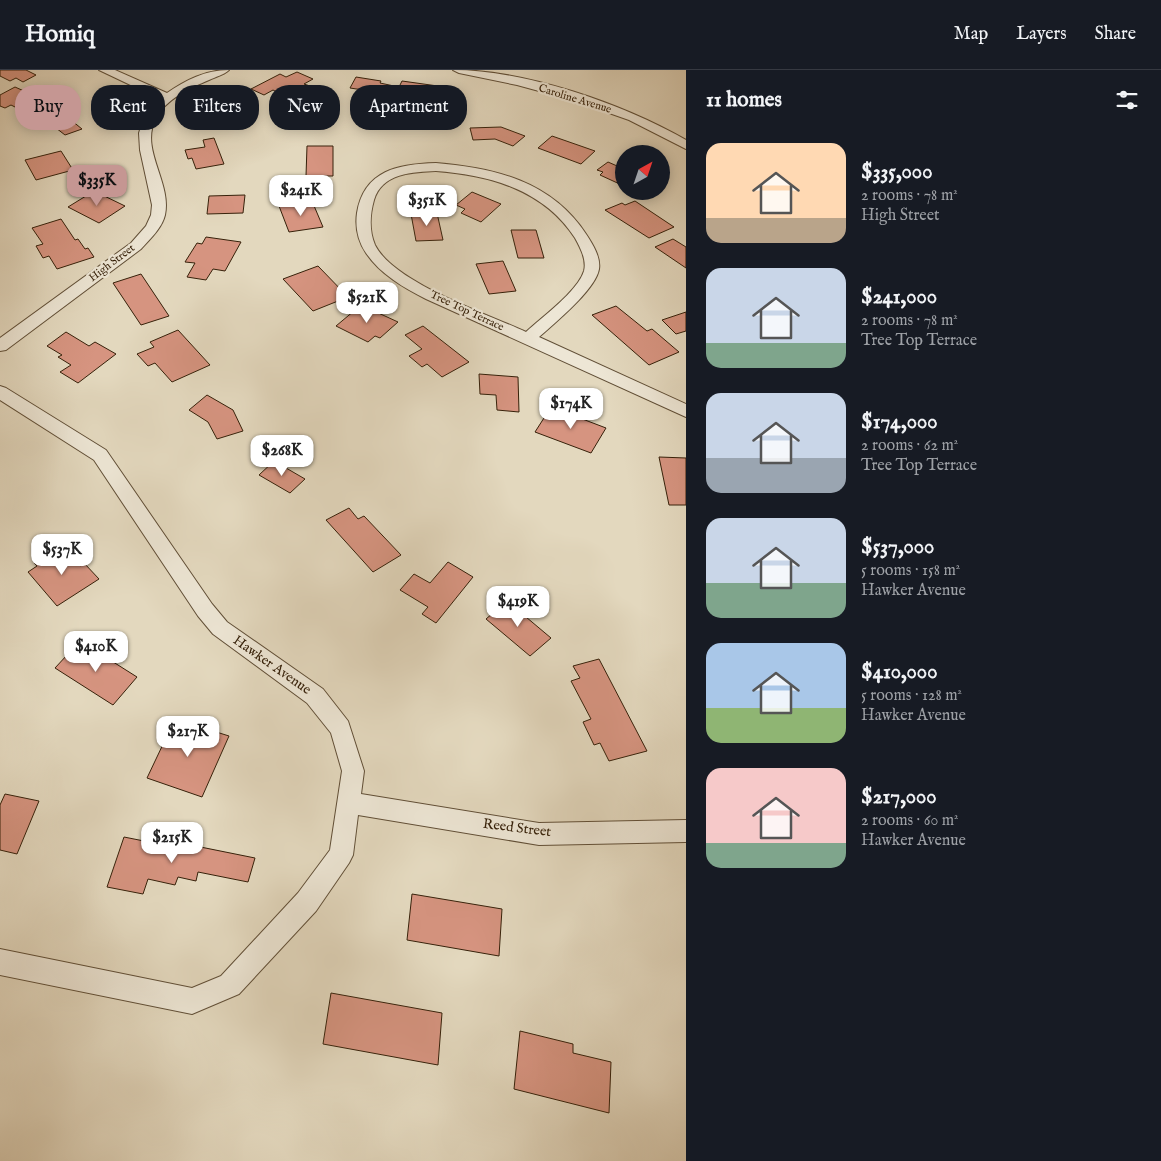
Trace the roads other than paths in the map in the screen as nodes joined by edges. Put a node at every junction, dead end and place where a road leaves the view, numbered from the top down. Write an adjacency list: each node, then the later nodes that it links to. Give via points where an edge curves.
1 (105, 70): 4 (street)
2 (223, 70): 4 (street)
3 (459, 70): 5 (street, Caroline Avenue, via 502,78 589,102 635,118)
4 (167, 98): 7 (street, High Street, via 146,128 158,201 158,215 149,232 136,246)
5 (686, 145)
6 (528, 339): 6 (street, Tree Top Terrace, via 585,284 592,269 589,252 565,213 521,186 463,169 405,169 384,178 369,193 363,213 363,234 377,258 405,282); 9 (street, Tree Top Terrace)
7 (0, 346)
8 (0, 392): 10 (street, Hawker Avenue, via 100,455 220,628 315,696 340,728 354,771)
9 (686, 410)
10 (350, 803): 11 (street, Reed Street, via 539,834); 12 (street, Hawker Avenue, via 341,855 307,902 230,985 192,1001)
11 (686, 831)
12 (0, 962)

